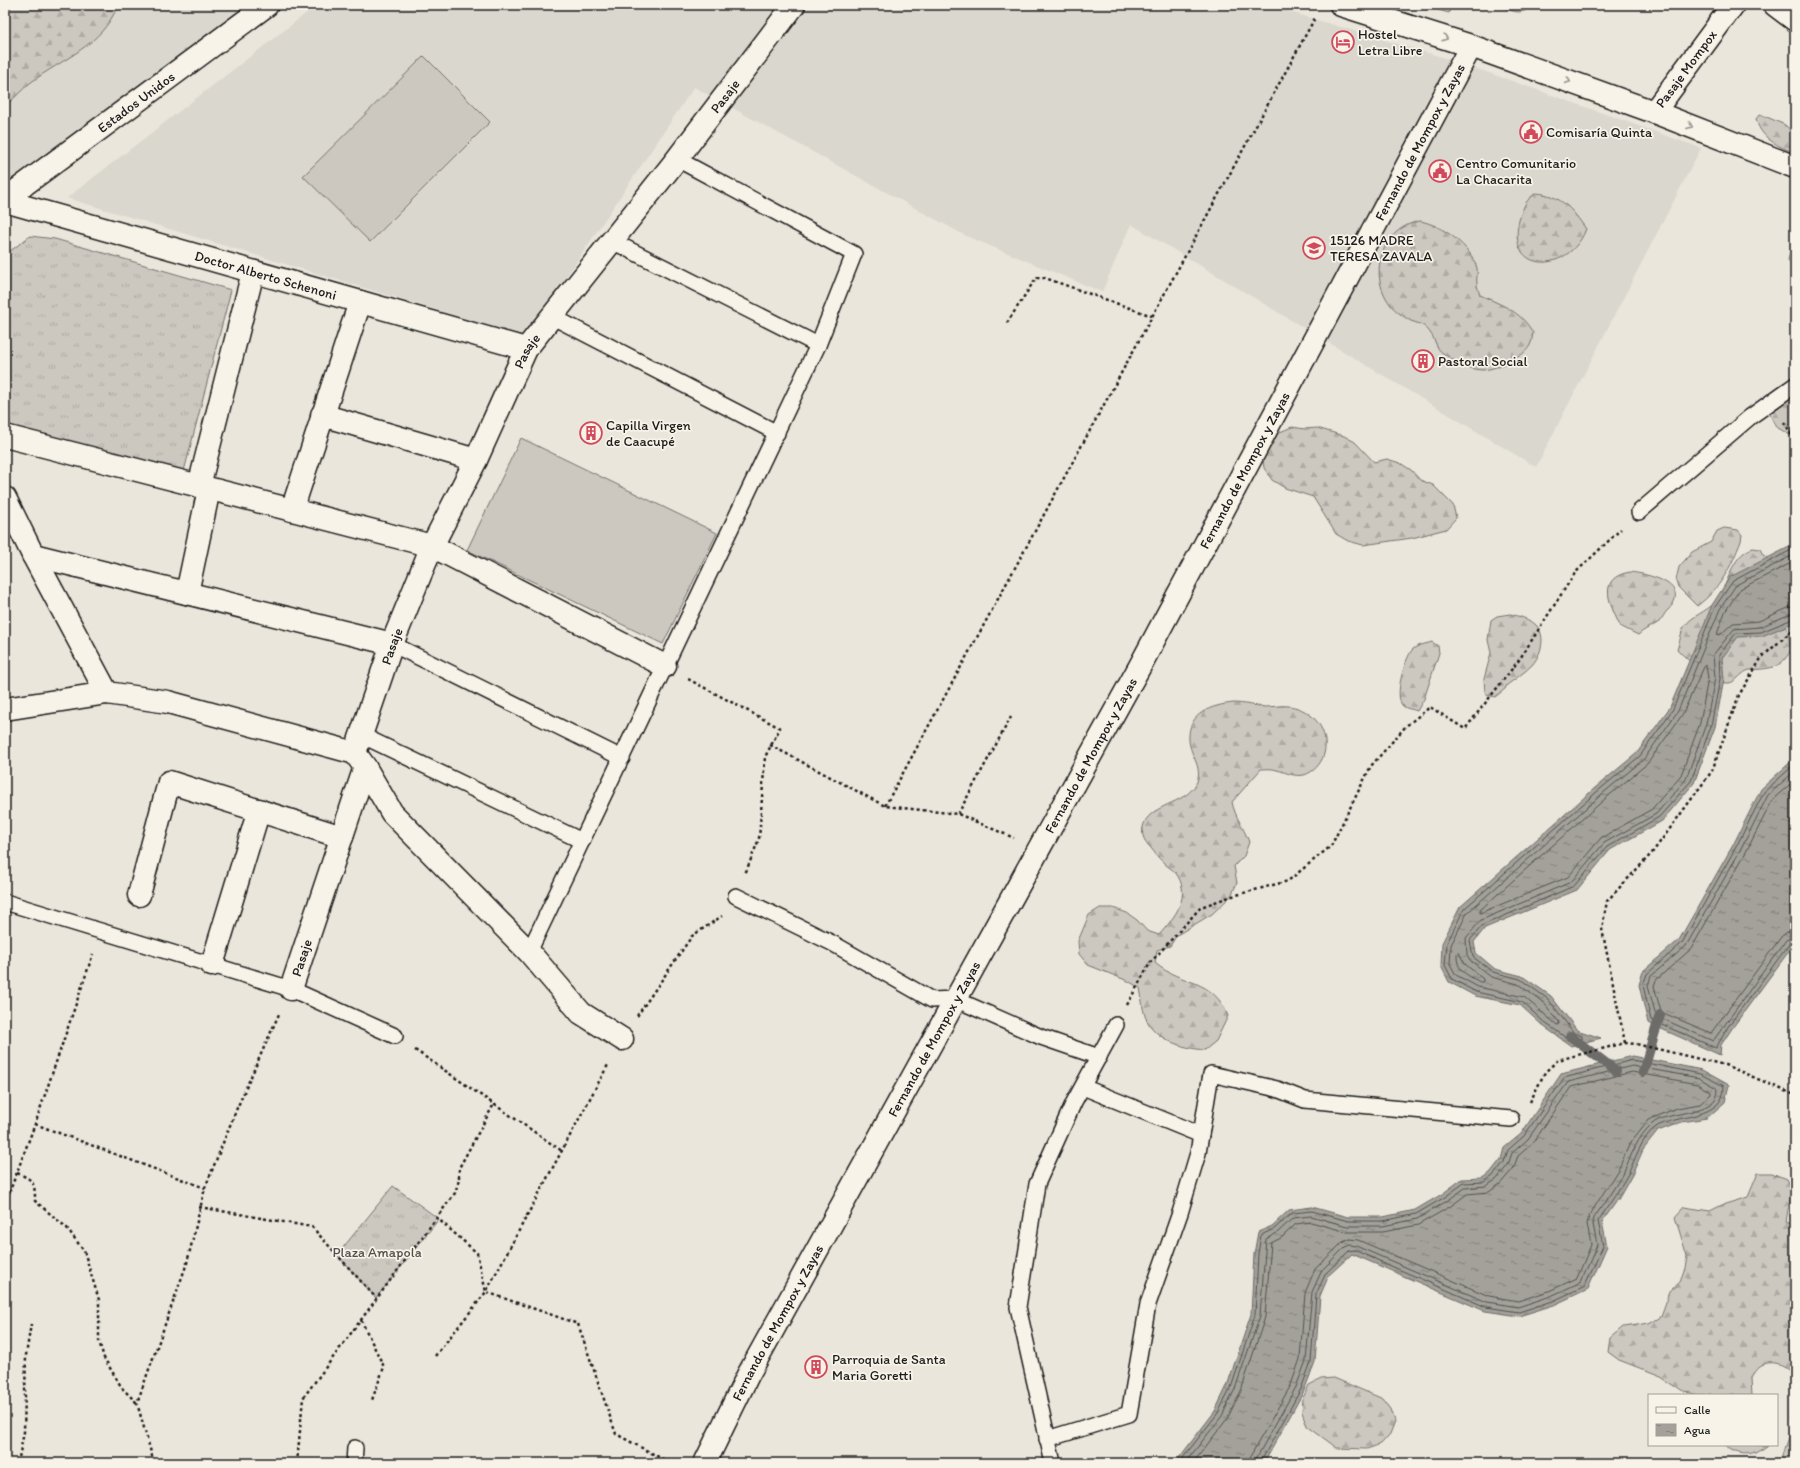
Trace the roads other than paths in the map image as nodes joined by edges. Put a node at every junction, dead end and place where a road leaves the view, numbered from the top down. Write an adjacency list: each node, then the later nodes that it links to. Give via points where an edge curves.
1 (266, 5): 13 (street, Estados Unidos)
2 (794, 5): 11 (street, Pasaje)
3 (1341, 5): 9 (street, one-way to 9)
4 (1733, 5): 10 (street, Pasaje Mompox)
5 (1775, 5): 8 (street)
6 (1786, 5): 7 (street)
7 (1795, 10)
8 (1795, 20)
9 (1471, 46): 10 (street, one-way to 10); 47 (street, Fernando de Mompox y Zayas, via 1148,652)
10 (1654, 112): 12 (street, one-way to 12)
11 (677, 159): 14 (street, Pasaje); 18 (lane, via 854,254)
12 (1795, 167)
13 (5, 200): 15 (street, Doctor Alberto Schenoni)
14 (612, 241): 17 (street, Pasaje); 18 (lane)
15 (253, 272): 16 (street, Doctor Alberto Schenoni); 25 (street)
16 (360, 302): 19 (street, Doctor Alberto Schenoni); 21 (street)
17 (551, 316): 19 (street, Pasaje); 22 (lane)
18 (818, 345): 22 (lane)
19 (526, 349): 24 (street, Pasaje)
20 (1795, 385): 28 (lane, via 1750,417)
21 (322, 415): 24 (street); 27 (street)
22 (777, 433): 33 (lane)
23 (5, 436): 25 (street)
24 (476, 460): 29 (street, Pasaje)
25 (204, 487): 27 (street); 31 (street)
26 (5, 498): 30 (street)
27 (292, 510): 29 (street)
28 (1639, 512)
29 (432, 546): 32 (street, Pasaje); 33 (street)
30 (33, 555): 31 (street); 34 (street)
31 (187, 593): 32 (street)
32 (392, 644): 36 (street, Pasaje); 37 (lane)
33 (665, 666): 37 (lane)
34 (107, 693): 35 (street); 36 (street, via 168,702)
35 (5, 709)
36 (360, 752): 39 (street, Pasaje); 40 (lane); 44 (street, via 392,813)
37 (622, 758): 40 (lane)
38 (259, 810): 39 (street); 41 (street, via 170,782); 45 (street)
39 (342, 837): 46 (street, Pasaje)
40 (582, 841): 44 (lane)
41 (139, 895)
42 (736, 896): 47 (lane, via 832,943 932,1000)
43 (5, 902): 45 (lane)
44 (530, 952): 50 (street, via 581,1013)
45 (212, 965): 46 (lane)
46 (291, 989): 49 (lane)
47 (955, 999): 51 (lane, via 1041,1037); 58 (street, Fernando de Mompox y Zayas, via 748,1375)
48 (1116, 1025): 51 (lane)
49 (395, 1036)
50 (622, 1039)
51 (1099, 1057): 52 (lane)
52 (1083, 1087): 54 (lane); 55 (lane, via 1037,1184 1018,1307)
53 (1511, 1119): 54 (lane, via 1305,1100 1277,1089 1212,1074)
54 (1201, 1134): 55 (lane, via 1180,1213 1148,1304 1129,1414)
55 (1048, 1439): 59 (lane)
56 (355, 1448): 57 (lane)
57 (354, 1463)
58 (705, 1463)
59 (1053, 1463)

